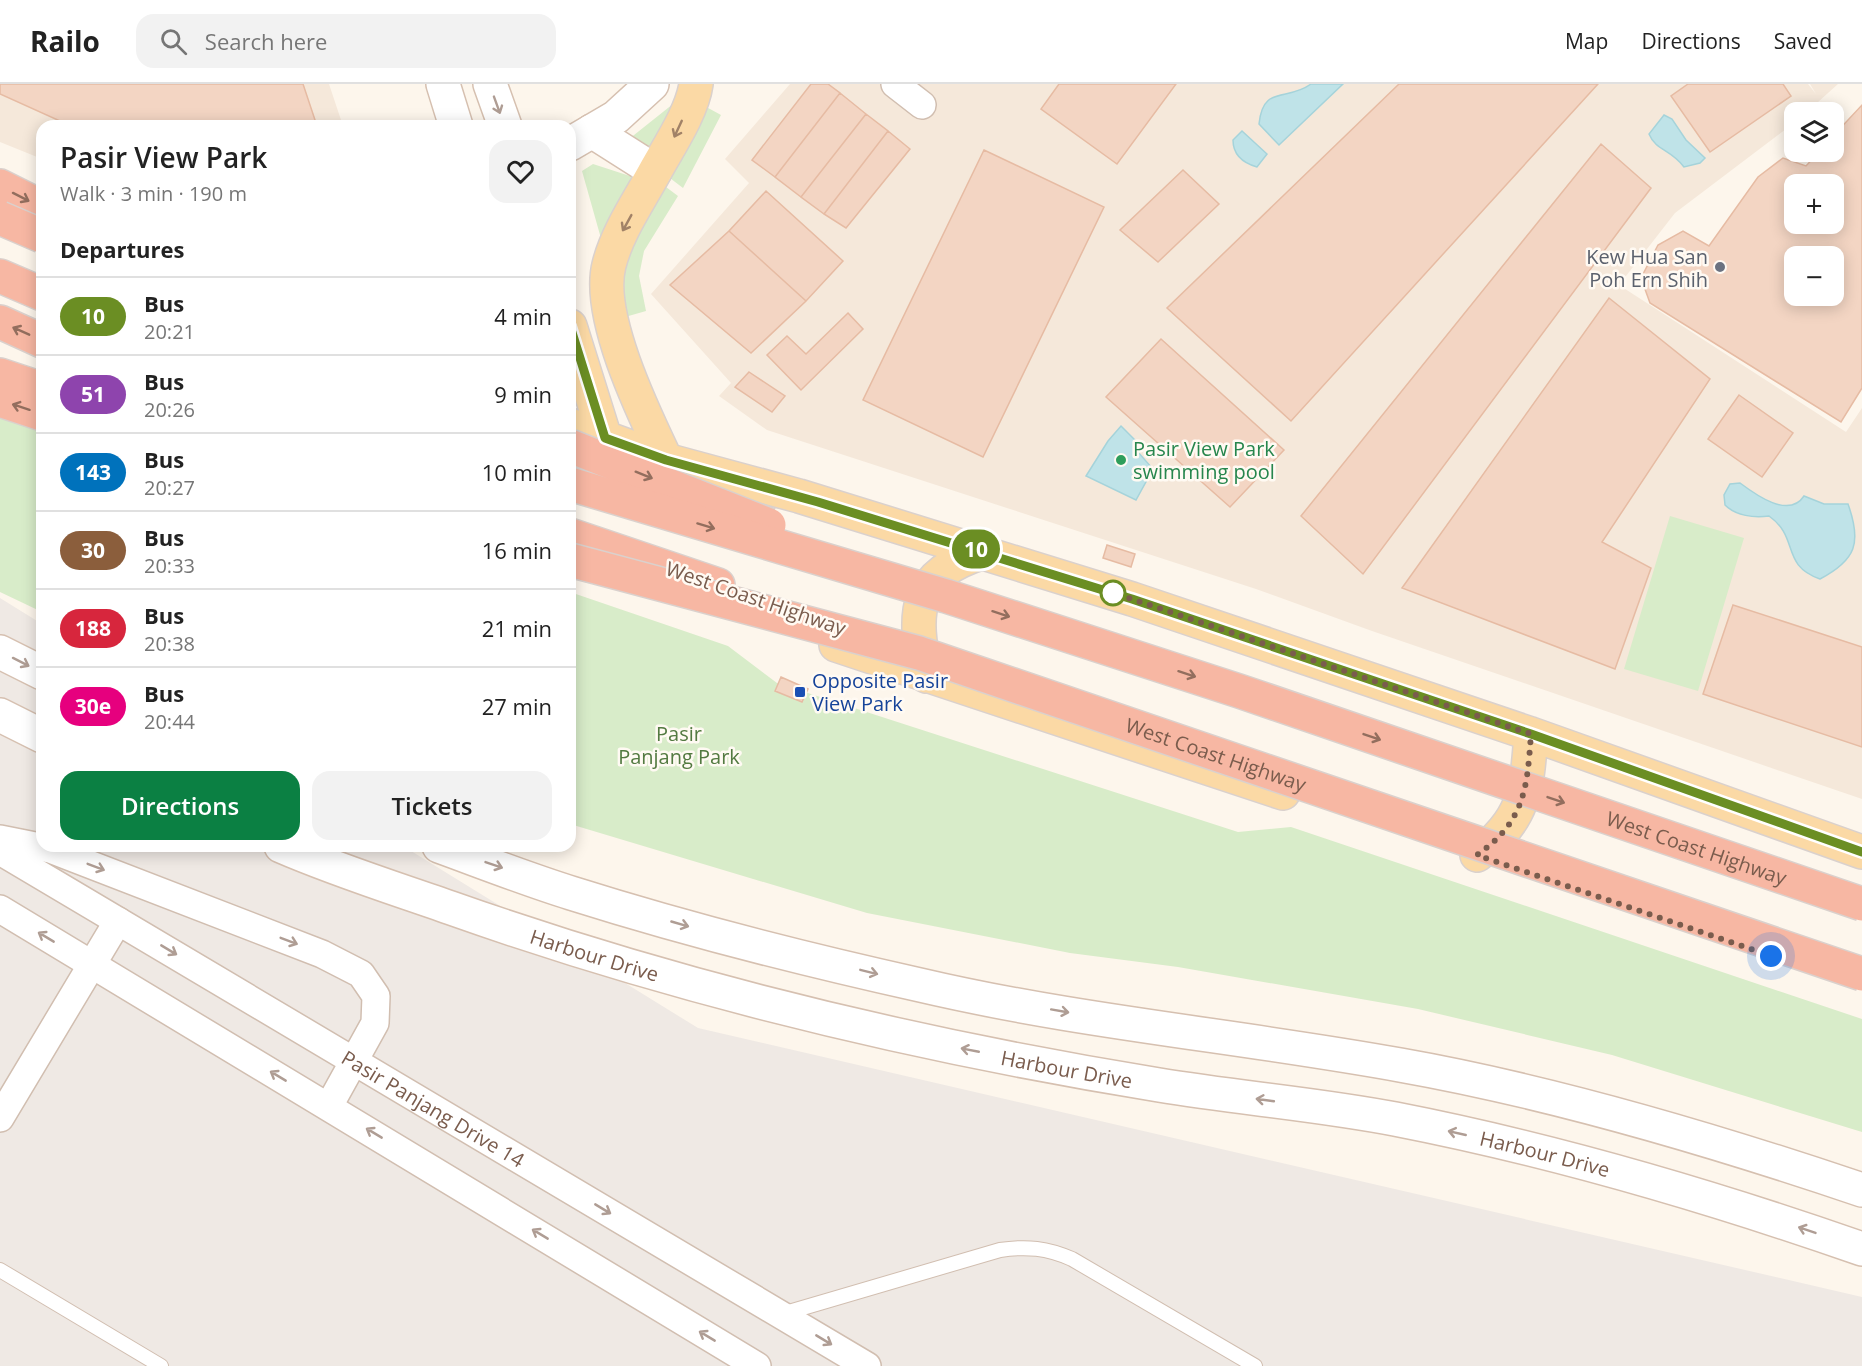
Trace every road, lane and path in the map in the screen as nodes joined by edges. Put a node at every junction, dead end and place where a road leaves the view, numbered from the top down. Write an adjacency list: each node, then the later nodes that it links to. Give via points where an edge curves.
1 (443, 84): 7 (street)
2 (490, 84): 8 (street, one-way to 8)
3 (652, 84): 9 (street, via 616,117)
4 (696, 84): 10 (main road, one-way to 10, via 677,132)
5 (895, 84): 6 (street)
6 (922, 105)
7 (454, 120)
8 (503, 120)
9 (581, 137): 10 (street)
10 (655, 171): 27 (main road, one-way to 27, via 615,245 608,268 607,300 641,407)
11 (0, 186): 12 (highway, one-way to 12)
12 (36, 204)
13 (0, 218): 14 (highway, bridge)
14 (36, 233)
15 (0, 276): 16 (highway)
16 (36, 291)
17 (0, 322): 18 (highway, one-way to 17)
18 (36, 338)
19 (576, 345): 25 (main road)
20 (0, 375): 21 (highway)
21 (36, 387)
22 (0, 400): 23 (highway, one-way to 22)
23 (36, 412)
24 (576, 427): 25 (main road)
25 (605, 438): 27 (main road)
26 (576, 448): 32 (highway, one-way to 32, bridge)
27 (666, 460): 30 (main road)
28 (576, 486): 32 (highway, West Coast Highway, one-way to 32, bridge)
29 (576, 537): 34 (highway, West Coast Highway, bridge)
30 (984, 552): 34 (main road, via 957,560 933,580 919,606 917,627); 38 (main road)
31 (576, 560): 34 (highway, bridge)
32 (946, 596): 47 (highway, West Coast Highway, one-way to 47, bridge, via 1239,691)
33 (0, 652): 35 (street, one-way to 35)
34 (922, 664): 46 (main road); 51 (highway, West Coast Highway, bridge)
35 (36, 670)
36 (0, 715): 37 (street)
37 (36, 733)
38 (1531, 734): 45 (main road); 46 (main road, via 1523,801 1496,841)
39 (0, 839): 40 (street, one-way to 40)
40 (36, 846)
41 (0, 851): 49 (street, Pasir Panjang Drive 14)
42 (58, 852): 53 (street, one-way to 53, via 322,954 361,974 376,996 375,1023)
43 (298, 852): 57 (street, Harbour Drive, one-way to 43, via 1754,1211 1558,1156 1394,1119 1158,1085 906,1038 548,943)
44 (456, 852): 56 (street, one-way to 56, via 569,892 696,929 922,986 1155,1028 1401,1065 1568,1103 1769,1158)
45 (1862, 852)
46 (1477, 855): 52 (main road)
47 (1862, 904)
48 (0, 909): 50 (street, one-way to 48)
49 (118, 921): 50 (street); 53 (street, Pasir Panjang Drive 14, one-way to 53)
50 (91, 964): 54 (street, one-way to 50); 55 (street)
51 (1862, 974)
52 (1862, 987)
53 (355, 1060): 54 (street); 59 (street, Pasir Panjang Drive 14, one-way to 59)
54 (329, 1106): 61 (street, one-way to 54)
55 (0, 1118)
56 (1862, 1190)
57 (1862, 1250)
58 (0, 1270): 60 (lane)
59 (781, 1315): 62 (street, Pasir Panjang Drive 14, one-way to 62); 63 (lane, via 1000,1250 1049,1249)
60 (161, 1366)
61 (757, 1366)
62 (867, 1366)
63 (1255, 1366)

